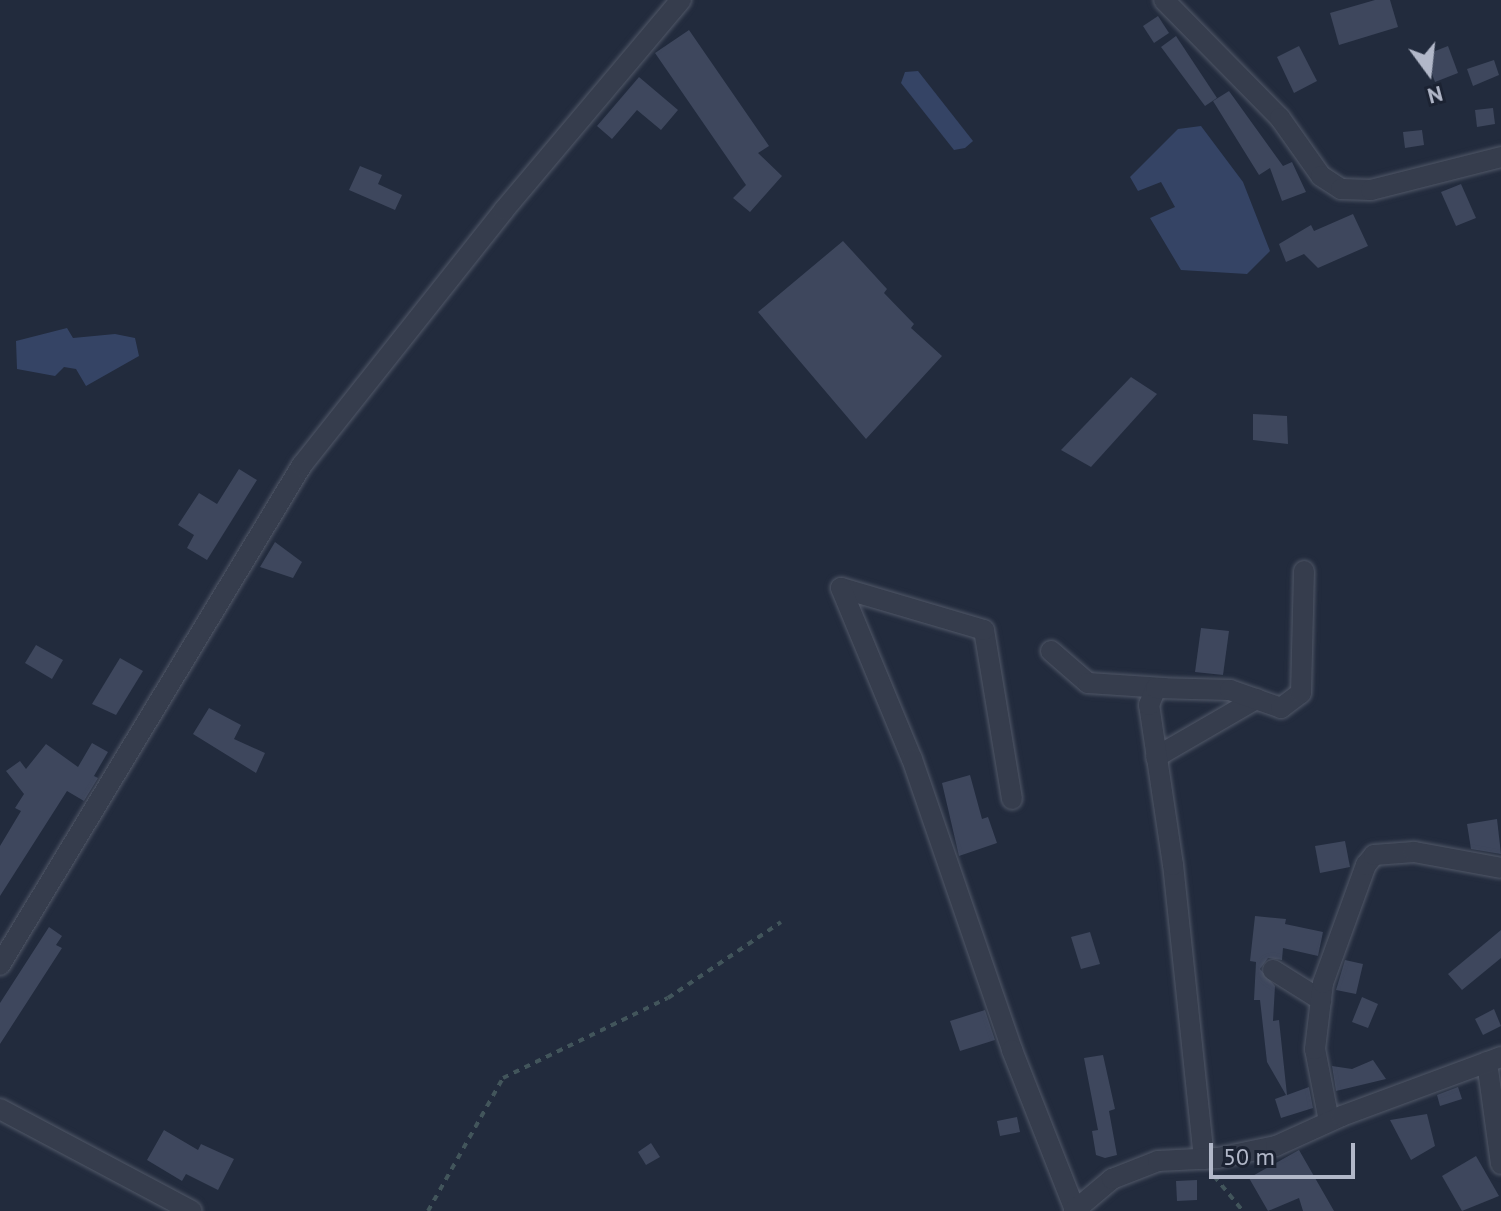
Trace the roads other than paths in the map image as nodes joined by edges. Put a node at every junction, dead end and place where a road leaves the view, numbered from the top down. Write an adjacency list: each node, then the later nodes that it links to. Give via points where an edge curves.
1 (681, 0): 11 (street, via 504,210 302,465)
2 (1164, 0): 3 (street, via 1280,118 1321,176 1341,189 1371,190)
3 (1501, 157)
4 (1304, 571): 7 (street, via 1301,693 1281,708)
5 (1051, 651): 6 (street, via 1088,683)
6 (1164, 688): 7 (street, via 1230,690); 8 (street, via 1156,688 1149,705)
7 (1256, 699): 8 (street)
8 (1156, 757): 17 (street)
9 (1012, 799): 20 (street, via 984,630 841,588 912,759)
10 (1501, 868): 13 (street, via 1414,852 1374,855)
11 (0, 965)
12 (1273, 970): 13 (street)
13 (1321, 1000): 16 (street, via 1315,1049)
14 (1494, 1059): 16 (street); 18 (street)
15 (0, 1109): 19 (street)
16 (1329, 1121): 17 (street, via 1276,1146)
17 (1197, 1159): 20 (street, via 1158,1161 1112,1179)
18 (1501, 1164)
19 (192, 1211)
20 (1074, 1211)

